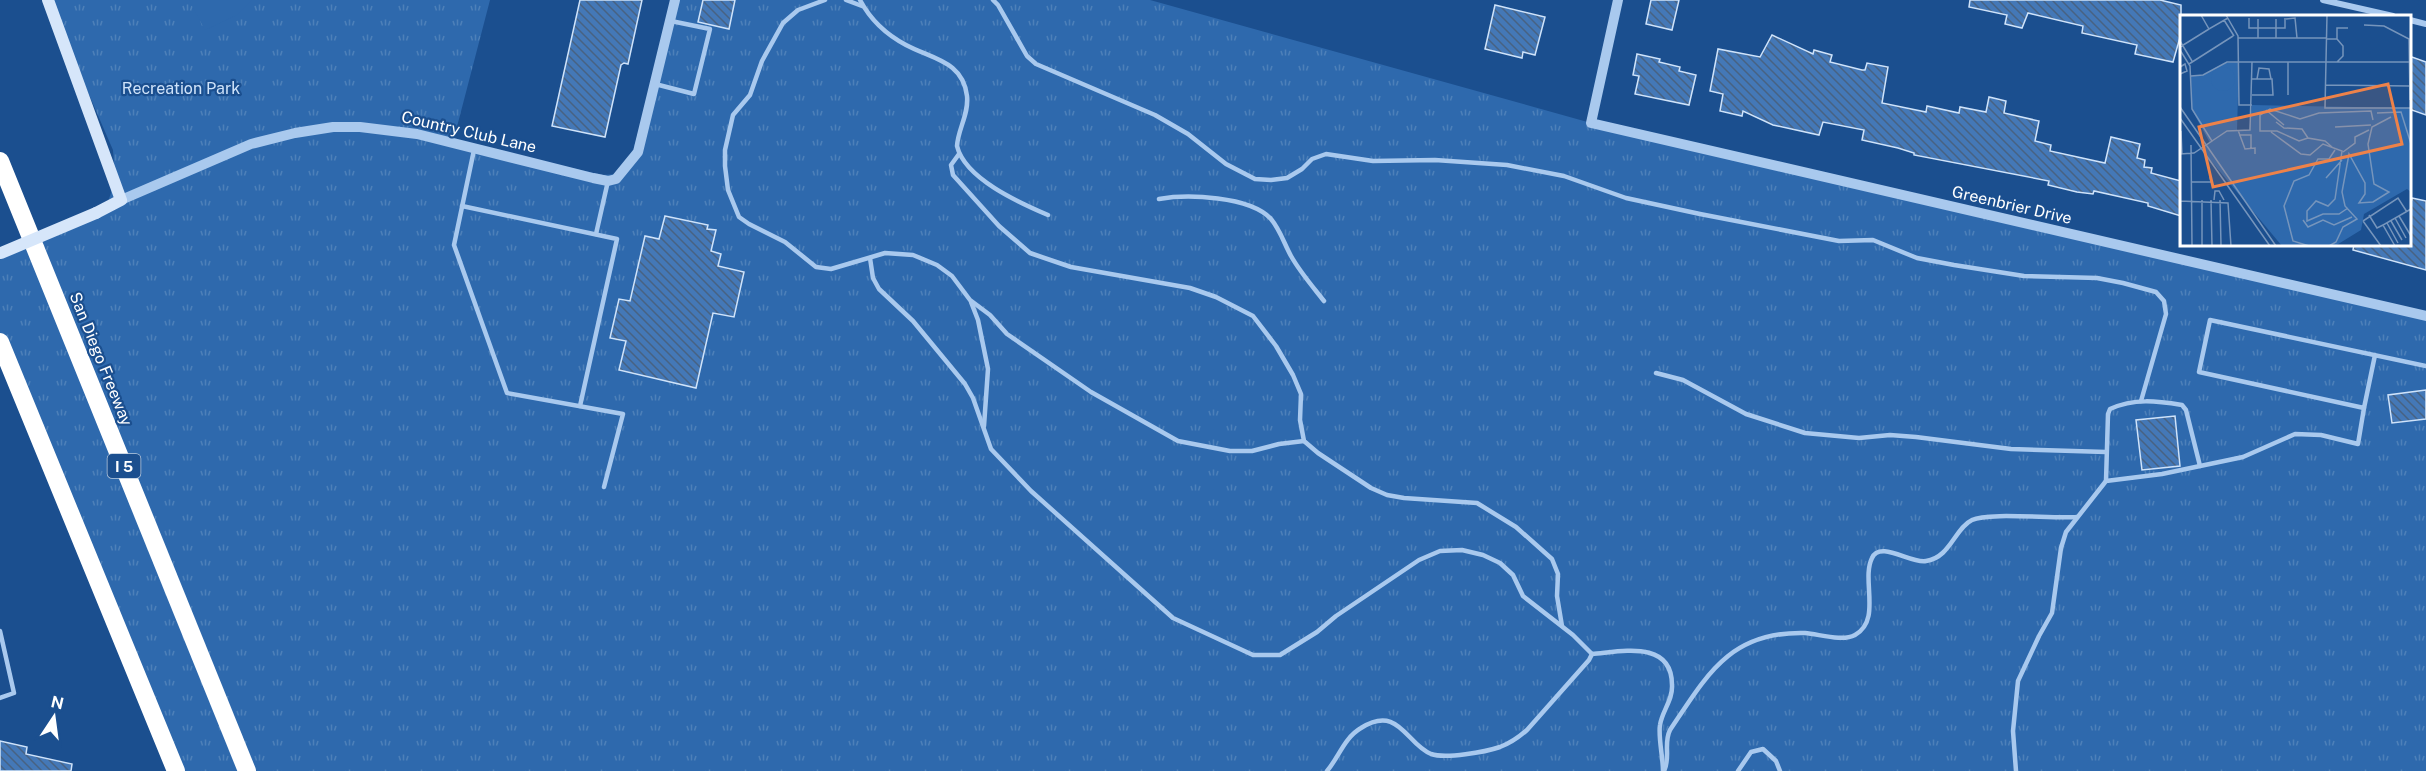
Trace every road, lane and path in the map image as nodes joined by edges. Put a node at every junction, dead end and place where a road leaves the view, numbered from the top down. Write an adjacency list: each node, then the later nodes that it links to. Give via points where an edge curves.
1 (48, 0): 20 (main road)
2 (675, 0): 12 (street)
3 (825, 0): 25 (lane, via 798,10 783,23 762,61 750,95 733,115 726,150 728,190 740,217 749,225 785,242 816,267 831,269)
4 (846, 0): 9 (lane)
5 (860, 0): 9 (lane)
6 (993, 0): 33 (lane, via 1035,64 1155,115 1255,179 1287,178 1312,159 1326,154 1373,161 1483,162 1564,176 1626,198 1700,214 1839,241 1873,240 1917,258 1954,266 2024,276 2097,278 2156,292 2164,301 2166,314)
7 (1618, 0): 28 (street, Greenbrier Drive, via 1591,123)
8 (2323, 0): 10 (street)
9 (864, 8): 16 (lane, via 902,43 945,61 957,71 967,97 958,137)
10 (2389, 15)
11 (2411, 20): 13 (street)
12 (670, 21): 14 (street); 14 (lane, via 710,30 694,94)
13 (2426, 24)
14 (655, 84): 18 (street, via 638,152 616,179)
15 (474, 147): 18 (street, Country Club Lane); 20 (street, Country Club Lane, via 360,127 295,132 251,144); 21 (lane)
16 (959, 154): 22 (lane, via 1003,193); 37 (lane, via 951,165 952,176 1030,253 1071,267 1190,288 1253,316 1276,346 1301,394)
17 (0, 161): 48 (highway, San Diego Freeway / I 5)
18 (608, 181): 23 (lane)
19 (1159, 199): 27 (lane, via 1211,197 1262,212 1271,219 1291,256)
20 (121, 200): 24 (main road, Country Club Lane, bridge)
21 (462, 206): 23 (lane); 34 (lane, via 454,245 507,393)
22 (1048, 215)
23 (596, 234): 34 (lane, via 617,239)
24 (1, 253)
25 (870, 258): 26 (lane, via 903,253 938,265); 36 (lane, via 879,289 914,321 965,384)
26 (970, 300): 36 (lane, via 988,369); 37 (lane, via 1006,334 1050,365 1178,441 1252,451)
27 (1324, 301)
28 (2426, 316)
29 (0, 342): 47 (highway)
30 (2375, 355): 31 (lane); 35 (lane); 35 (lane, via 2210,320 2199,372)
31 (2426, 366)
32 (1656, 373): 38 (lane, via 1683,380 1746,414 1804,433 1859,438 1907,436 2011,449)
33 (2141, 401): 38 (lane, via 2110,409); 39 (lane, via 2182,405)
34 (580, 406): 41 (lane, via 623,414)
35 (2364, 408): 39 (lane, via 2358,444 2295,434 2243,457)
36 (984, 431): 43 (lane, via 991,449 1017,477 1162,610 1253,655 1281,655 1292,649 1419,560 1440,551 1462,550 1500,563 1513,575 1523,596)
37 (1304, 441): 43 (lane, via 1387,495 1477,503 1516,527 1552,559 1558,574)
38 (2106, 452): 40 (lane)
39 (2199, 466): 40 (lane)
40 (2106, 481): 42 (lane)
41 (604, 487)
42 (2077, 517): 50 (lane, via 1972,520 1944,552 1926,561 1883,550 1876,552 1869,569 1868,618 1862,628 1844,638 1787,633 1758,639 1722,659 1665,739 1668,763); 53 (lane, via 2061,548 2052,613 2018,681 2013,731)
43 (1562, 626): 45 (lane)
44 (0, 632): 46 (lane, via 14,693)
45 (1592, 654): 49 (lane, via 1527,730 1501,747 1432,754 1400,726 1377,722 1352,734); 50 (lane, via 1645,651 1660,657 1669,668 1670,701 1660,725)
46 (0, 698)
47 (176, 771)
48 (247, 771)
49 (1327, 771)
50 (1664, 771)
51 (1738, 771): 52 (lane, via 1751,752 1763,748)
52 (1780, 771)
53 (2016, 771)

